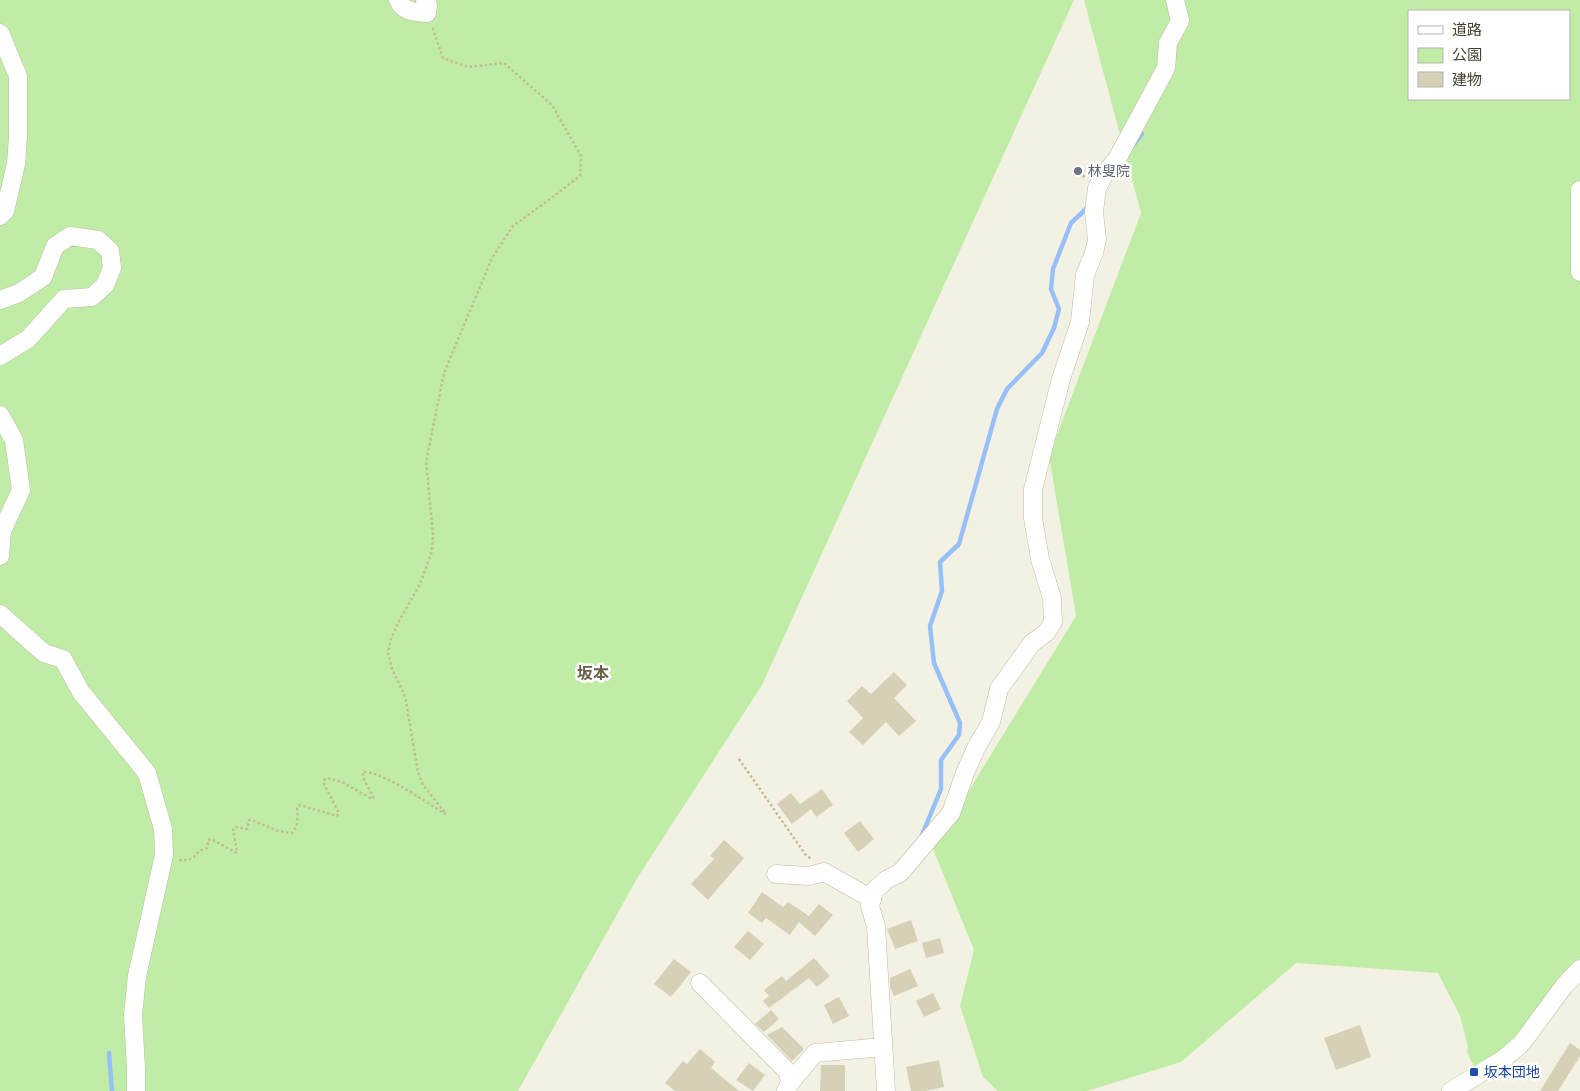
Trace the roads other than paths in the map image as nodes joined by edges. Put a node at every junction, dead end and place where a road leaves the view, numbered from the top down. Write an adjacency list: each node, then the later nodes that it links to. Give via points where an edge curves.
1 (398, 0): 3 (street, via 409,11)
2 (1175, 0): 14 (street, via 1180,21 1168,44 1166,68 1117,159 1097,188 1097,240 1085,275 1080,322 1060,379 1033,489 1033,518 1040,559 1052,598 1053,622 1046,633 1032,644 999,689 991,722 965,773 951,813 900,873 874,891)
3 (426, 7)
4 (0, 33): 6 (street, via 18,76 18,137 16,164 5,211)
5 (1580, 190): 7 (street)
6 (0, 216)
7 (1580, 272)
8 (0, 300): 9 (street, via 19,294 43,276 55,246 70,236 98,240 110,251 112,268 105,284 92,297 64,299 28,339)
9 (0, 356)
10 (0, 415): 11 (street, via 14,440 21,490 2,531)
11 (0, 556)
12 (0, 614): 19 (street, via 44,653 63,660 81,692 147,773 162,829 164,854 137,976 133,1015)
13 (776, 874): 14 (street, via 809,876 824,872)
14 (872, 899): 17 (street, via 870,906 876,926)
15 (1580, 969): 21 (street, via 1522,1043 1502,1060)
16 (700, 983): 18 (street, via 788,1072)
17 (884, 1047): 18 (street, via 815,1053); 20 (street)
18 (788, 1087)
19 (136, 1091)
20 (886, 1091)
21 (1451, 1091)

